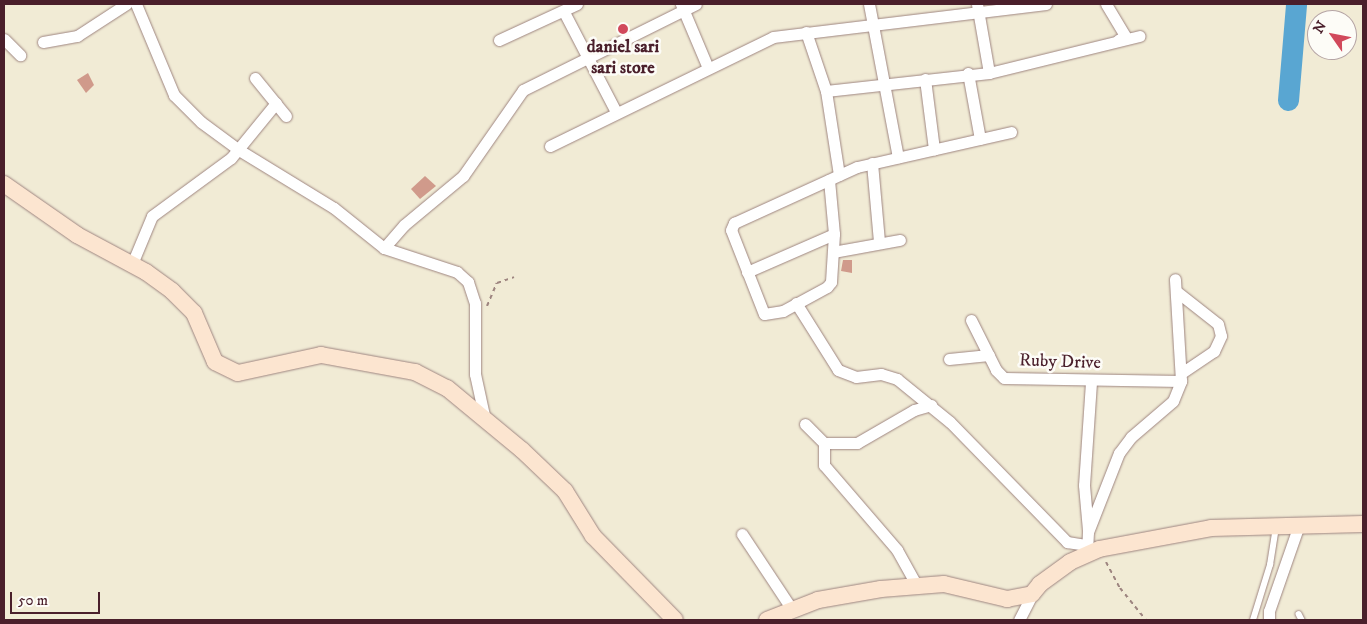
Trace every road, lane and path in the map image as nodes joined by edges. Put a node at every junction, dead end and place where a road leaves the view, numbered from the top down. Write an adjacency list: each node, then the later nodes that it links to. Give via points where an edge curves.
1 (126, 4): 18 (street, via 77,36)
2 (136, 4): 35 (street, via 174,95 201,122)
3 (577, 4): 11 (street)
4 (696, 4): 9 (street)
5 (869, 4): 12 (street)
6 (1046, 4): 8 (street)
7 (1106, 4): 17 (street, via 1125,36)
8 (1033, 5): 10 (street)
9 (683, 6): 20 (street); 21 (street)
10 (977, 8): 12 (street); 22 (street)
11 (564, 12): 16 (street); 20 (street)
12 (873, 26): 13 (street); 26 (street)
13 (806, 32): 21 (street, via 773,37); 27 (street)
14 (1140, 36): 17 (street)
15 (4, 39): 19 (street)
16 (499, 40)
17 (1117, 40): 22 (street)
18 (43, 42)
19 (20, 56)
20 (589, 57): 29 (street); 44 (street, via 523,90 463,176 404,225)
21 (708, 68): 29 (street)
22 (989, 72): 23 (street)
23 (968, 73): 25 (street); 32 (street)
24 (255, 78): 28 (street)
25 (925, 79): 26 (street); 34 (street)
26 (884, 83): 27 (street); 36 (street)
27 (826, 91): 38 (street)
28 (276, 103): 30 (street); 35 (street)
29 (616, 112): 33 (street)
30 (286, 116)
31 (1010, 132): 32 (street)
32 (980, 139): 34 (street)
33 (550, 146)
34 (934, 149): 36 (street)
35 (239, 150): 44 (street, via 334,208); 46 (street, via 152,216)
36 (898, 157): 37 (street)
37 (872, 163): 38 (street); 43 (street)
38 (839, 175): 39 (street)
39 (829, 180): 41 (street); 47 (street, via 731,226)
40 (4, 184): 46 (street, via 77,235)
41 (834, 234): 45 (street); 47 (street)
42 (900, 240): 43 (street)
43 (879, 242): 45 (street)
44 (384, 248): 57 (street, via 457,272 468,282 475,304 474,374)
45 (833, 252): 49 (street, via 830,284)
46 (132, 264): 57 (street, via 172,291 194,313 215,362 238,373 321,355 415,372 447,388)
47 (747, 272): 49 (street, via 764,314 783,311)
48 (514, 277): 50 (path, via 497,283)
49 (796, 303): 56 (street, via 838,370 856,377 888,375)
50 (485, 310)
51 (971, 320): 52 (street, Ruby Drive)
52 (988, 355): 53 (street); 55 (street, Ruby Drive, via 1004,378)
53 (949, 358)
54 (1182, 376): 54 (street, via 1176,285 1218,324 1222,336 1214,350); 55 (street, Ruby Drive); 63 (street, via 1173,401 1131,436 1119,453)
55 (1091, 381): 63 (street, via 1084,486)
56 (931, 405): 59 (street, via 914,410 857,443); 65 (street, via 1067,542)
57 (485, 420): 69 (street, via 565,491 593,536)
58 (805, 424): 59 (street)
59 (824, 443): 66 (street, via 824,465 898,550)
60 (1277, 524): 61 (street); 65 (street, via 1211,528); 73 (lane, via 1270,565)
61 (1300, 524): 62 (street); 74 (street)
62 (1363, 524)
63 (1088, 532): 65 (street)
64 (742, 534): 68 (street)
65 (1091, 550): 67 (street, via 1040,584); 72 (path)
66 (917, 586): 67 (street, via 944,584 1006,599); 68 (street, via 880,589)
67 (1032, 594): 71 (street)
68 (791, 608): 70 (street)
69 (676, 620)
70 (767, 620)
71 (1019, 620)
72 (1146, 620)
73 (1253, 620)
74 (1268, 620)

